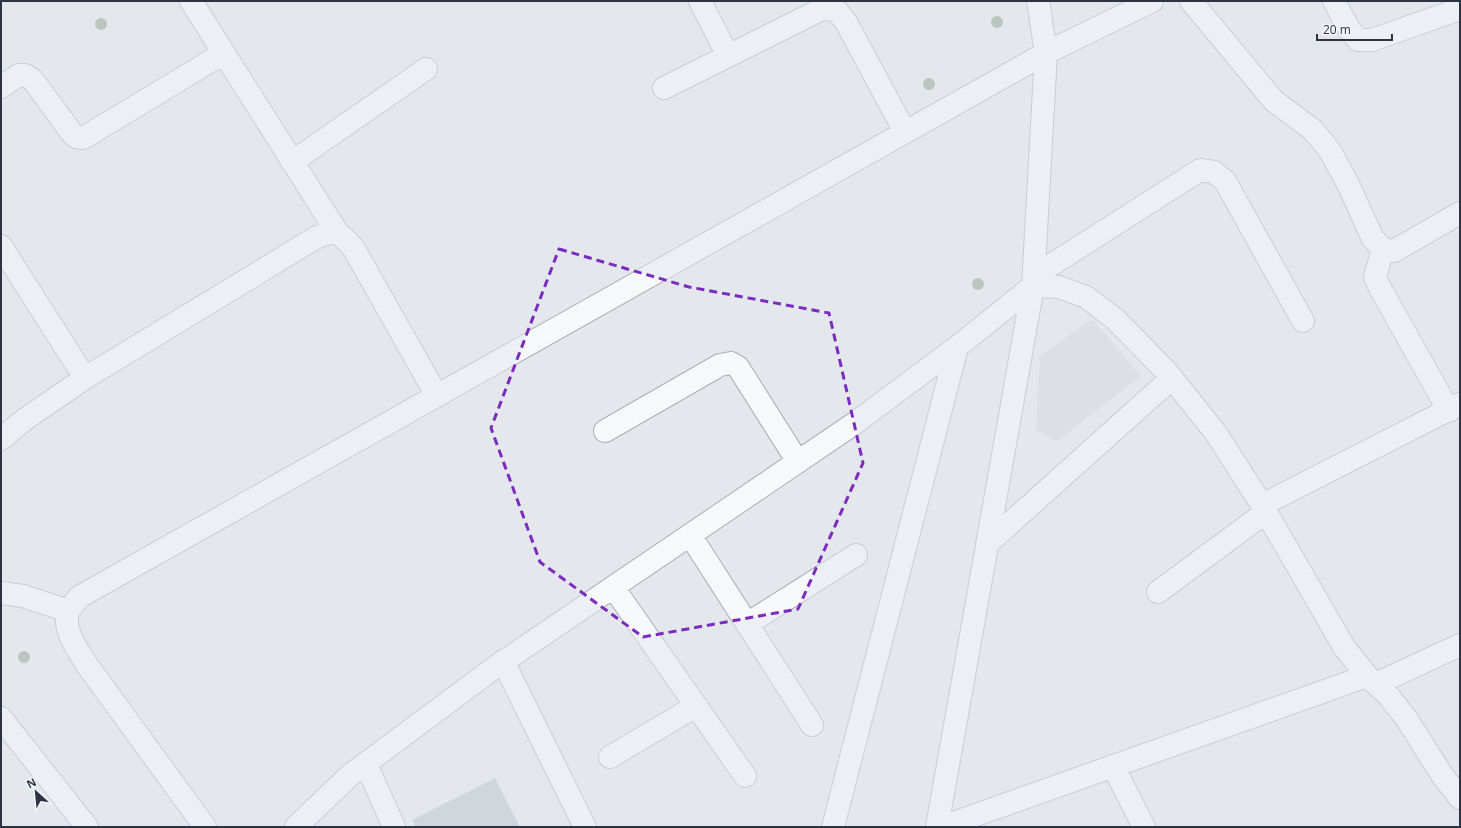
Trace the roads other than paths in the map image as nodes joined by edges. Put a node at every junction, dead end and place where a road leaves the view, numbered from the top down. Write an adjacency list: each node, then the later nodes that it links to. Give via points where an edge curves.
1 (191, 1): 8 (street)
2 (700, 1): 10 (street)
3 (1038, 1): 9 (street)
4 (1152, 1): 9 (street)
5 (1191, 1): 18 (street, via 1274,101 1313,130 1330,151 1373,239)
6 (1334, 1): 7 (street, via 1358,40 1372,40)
7 (1460, 9)
8 (224, 53): 12 (street, via 83,138 76,137 71,132 33,80 25,75 19,75); 15 (street)
9 (1046, 53): 14 (street); 20 (street)
10 (728, 56): 13 (street); 14 (street, via 822,9 836,10 846,22)
11 (426, 69): 15 (street)
12 (1, 87)
13 (664, 88)
14 (905, 132): 25 (street)
15 (292, 162): 17 (street)
16 (1460, 213): 18 (street, via 1394,251)
17 (337, 232): 23 (street, via 316,237); 25 (street, via 354,248)
18 (1383, 248): 26 (street, via 1375,277)
19 (3, 254): 23 (street)
20 (1033, 281): 21 (street, via 1200,170 1214,172 1225,181); 22 (street); 24 (street, via 1086,296 1115,319); 32 (street)
21 (1303, 321)
22 (957, 347): 29 (street, via 855,424); 55 (street)
23 (85, 378): 28 (street)
24 (1172, 378): 30 (street, via 1215,432); 32 (street)
25 (437, 396): 37 (street, via 79,597)
26 (1454, 408): 30 (street)
27 (605, 431): 29 (street, via 720,364 731,363 738,367)
28 (1, 439)
29 (798, 462): 31 (street)
30 (1264, 509): 35 (street); 41 (street, via 1344,647)
31 (690, 535): 34 (street); 38 (street)
32 (988, 544): 56 (street)
33 (856, 555): 38 (street)
34 (613, 587): 40 (street); 42 (street)
35 (1158, 592)
36 (1, 593): 37 (street, via 23,596)
37 (69, 610): 51 (street, via 71,640 86,665)
38 (747, 624): 44 (street)
39 (1460, 644): 41 (street)
40 (502, 661): 46 (street); 54 (street)
41 (1371, 680): 47 (street); 49 (street, via 1387,694 1406,718 1442,776)
42 (696, 706): 45 (street); 48 (street)
43 (1, 718): 50 (street)
44 (812, 725)
45 (610, 757)
46 (366, 764): 52 (street, via 349,776); 53 (street)
47 (1113, 766): 57 (street); 58 (street)
48 (745, 776)
49 (1460, 798)
50 (87, 827)
51 (205, 827)
52 (296, 827)
53 (394, 827)
54 (584, 827)
55 (834, 827)
56 (937, 827)
57 (942, 827)
58 (1144, 827)

